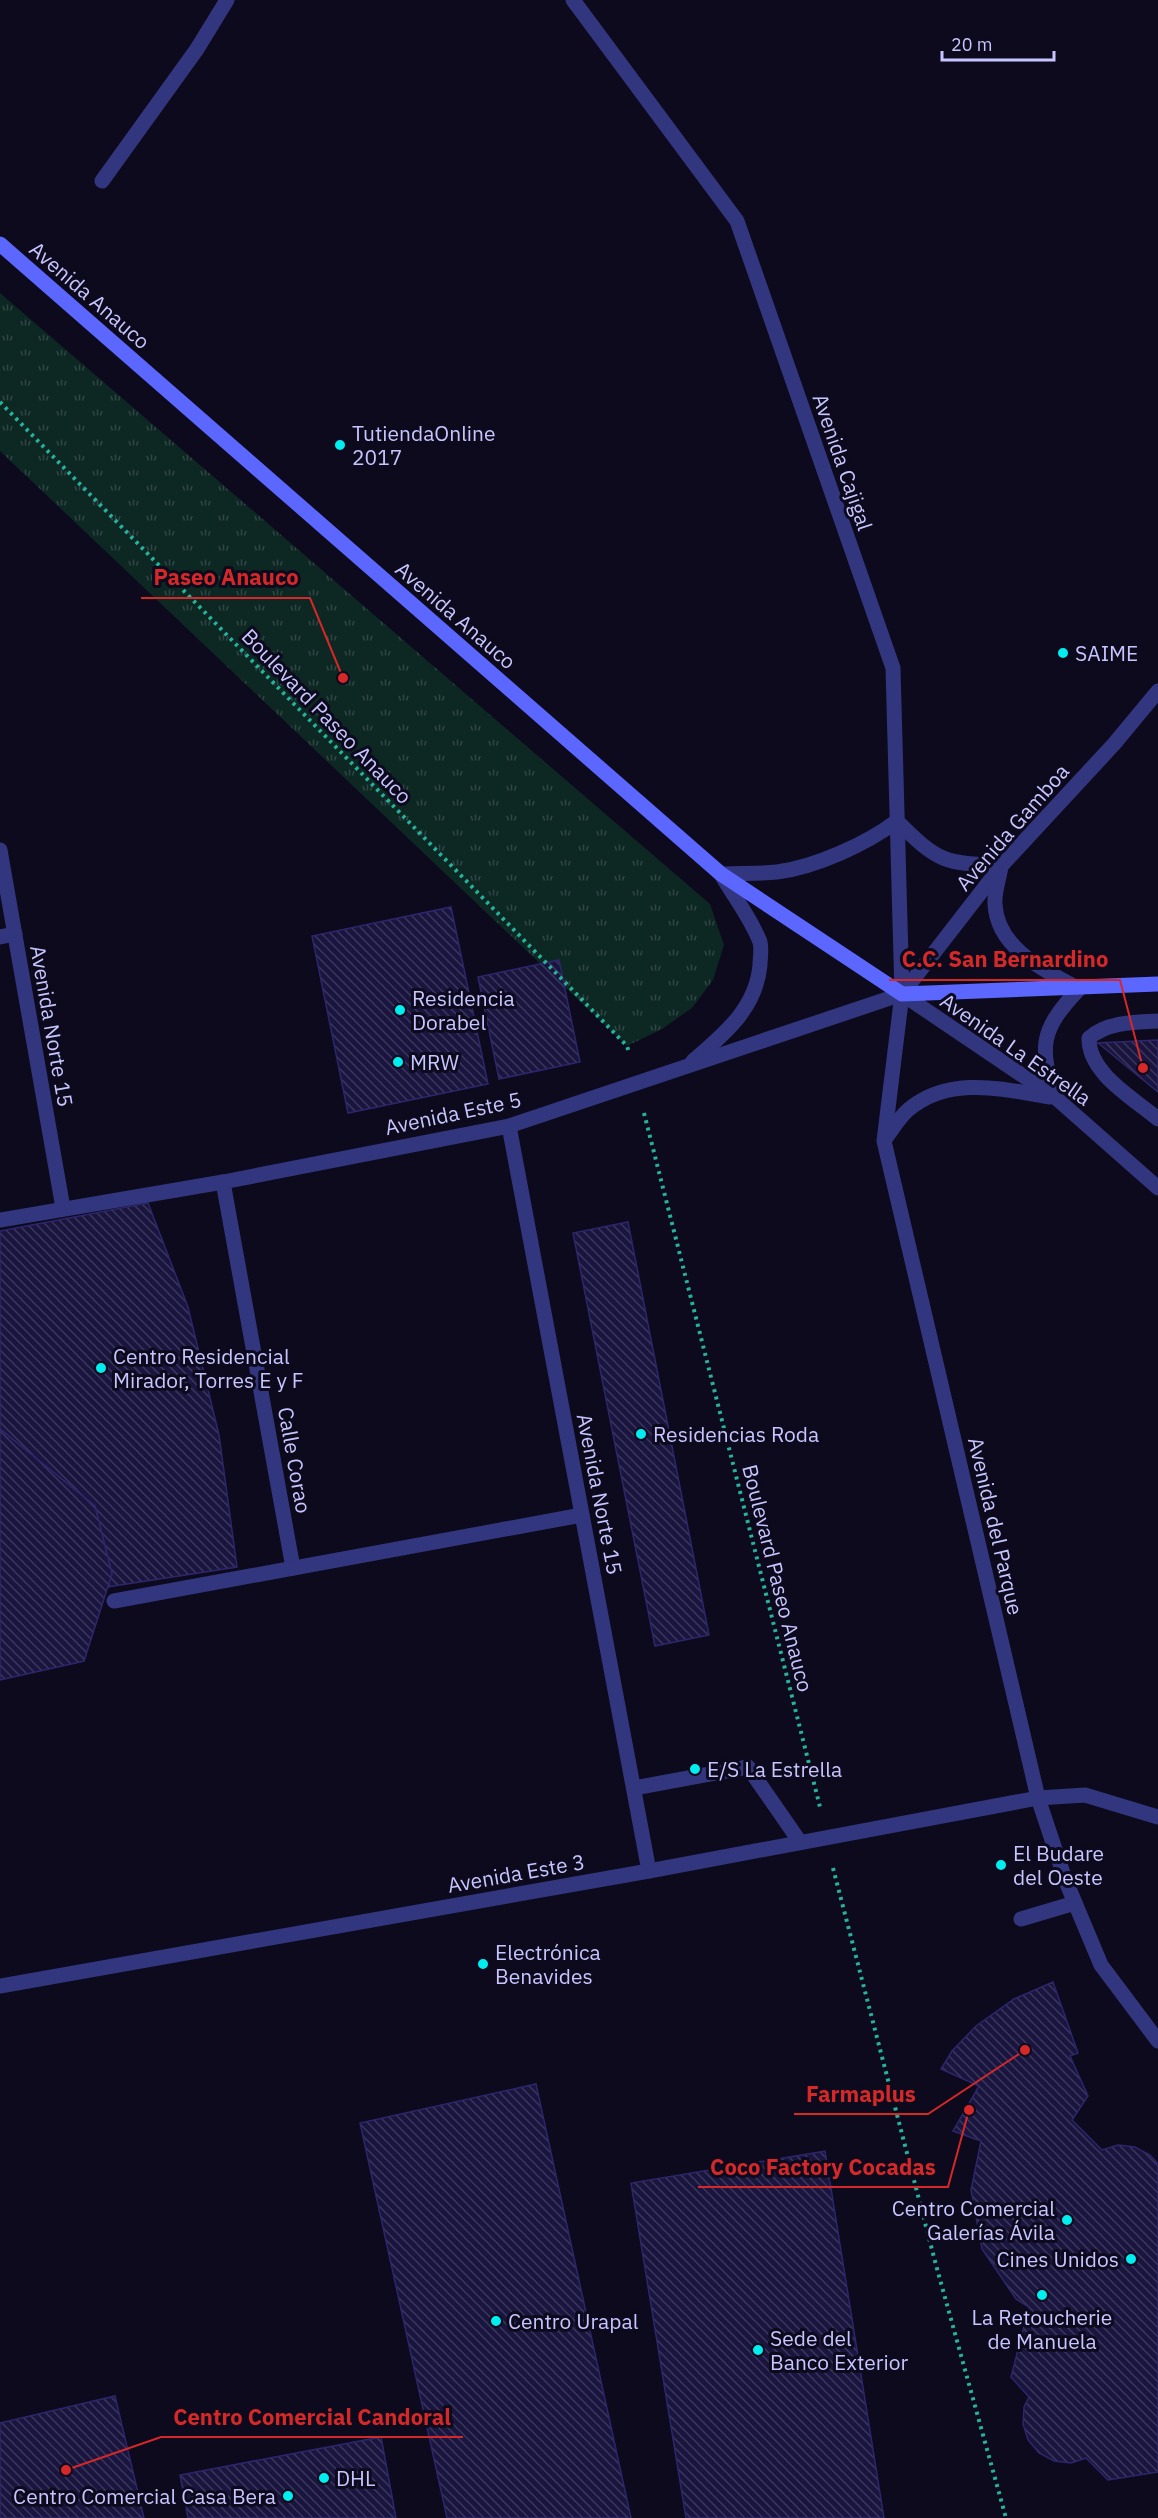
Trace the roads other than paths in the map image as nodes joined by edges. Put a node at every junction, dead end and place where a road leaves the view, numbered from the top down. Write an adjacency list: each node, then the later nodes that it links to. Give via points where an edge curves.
1 (227, 0): 3 (street, via 197,49)
2 (573, 0): 6 (street, Avenida Cajigal, via 737,221 893,668)
3 (102, 181)
4 (0, 244): 9 (main road, Avenida Anauco)
5 (1158, 691): 8 (street, Avenida Gamboa)
6 (897, 821): 8 (street, via 923,847 946,861); 9 (street, via 878,835 806,866 778,872); 13 (street, Avenida Cajigal)
7 (0, 850): 10 (street, Avenida Norte 15)
8 (1002, 865): 12 (street, via 994,904 1012,944 1031,961); 13 (street, Avenida Gamboa)
9 (721, 874): 13 (main road, Avenida Anauco); 15 (street, via 751,921 761,945 759,973 753,997 736,1022)
10 (7, 935): 22 (street, Avenida Norte 15)
11 (1158, 984): 12 (main road)
12 (1079, 989): 13 (main road); 16 (street, via 1055,1014 1047,1036 1045,1065)
13 (902, 994): 15 (street, Avenida Este 5); 16 (street, Avenida La Estrella); 19 (street, Avenida del Parque)
14 (1158, 1021): 17 (street, via 1097,1030 1089,1038 1088,1051 1100,1070)
15 (688, 1066): 18 (street, Avenida Este 5)
16 (1056, 1098): 19 (street, via 969,1086 933,1094 907,1111); 21 (street, Avenida La Estrella)
17 (1158, 1119)
18 (509, 1126): 20 (street, Avenida Este 5); 24 (street, Avenida Norte 15)
19 (884, 1141): 28 (street, Avenida del Parque)
20 (223, 1182): 22 (street, Avenida Este 5); 25 (street, Calle Corao)
21 (1158, 1188)
22 (63, 1208): 23 (street, Avenida Este 5)
23 (0, 1220)
24 (582, 1515): 25 (street); 27 (street, Avenida Norte 15)
25 (293, 1568): 26 (street)
26 (114, 1601)
27 (634, 1788): 30 (street, via 748,1767); 31 (street, Avenida Norte 15)
28 (1038, 1798): 29 (street, Avenida Este 3, via 1085,1796); 30 (street, Avenida Este 3); 32 (street, Avenida del Parque)
29 (1158, 1817)
30 (800, 1842): 31 (street, Avenida Este 3)
31 (649, 1871): 34 (street, Avenida Este 3)
32 (1075, 1903): 33 (street); 35 (street, Avenida del Parque, via 1101,1965)
33 (1021, 1919)
34 (0, 1986)
35 (1158, 2041)

